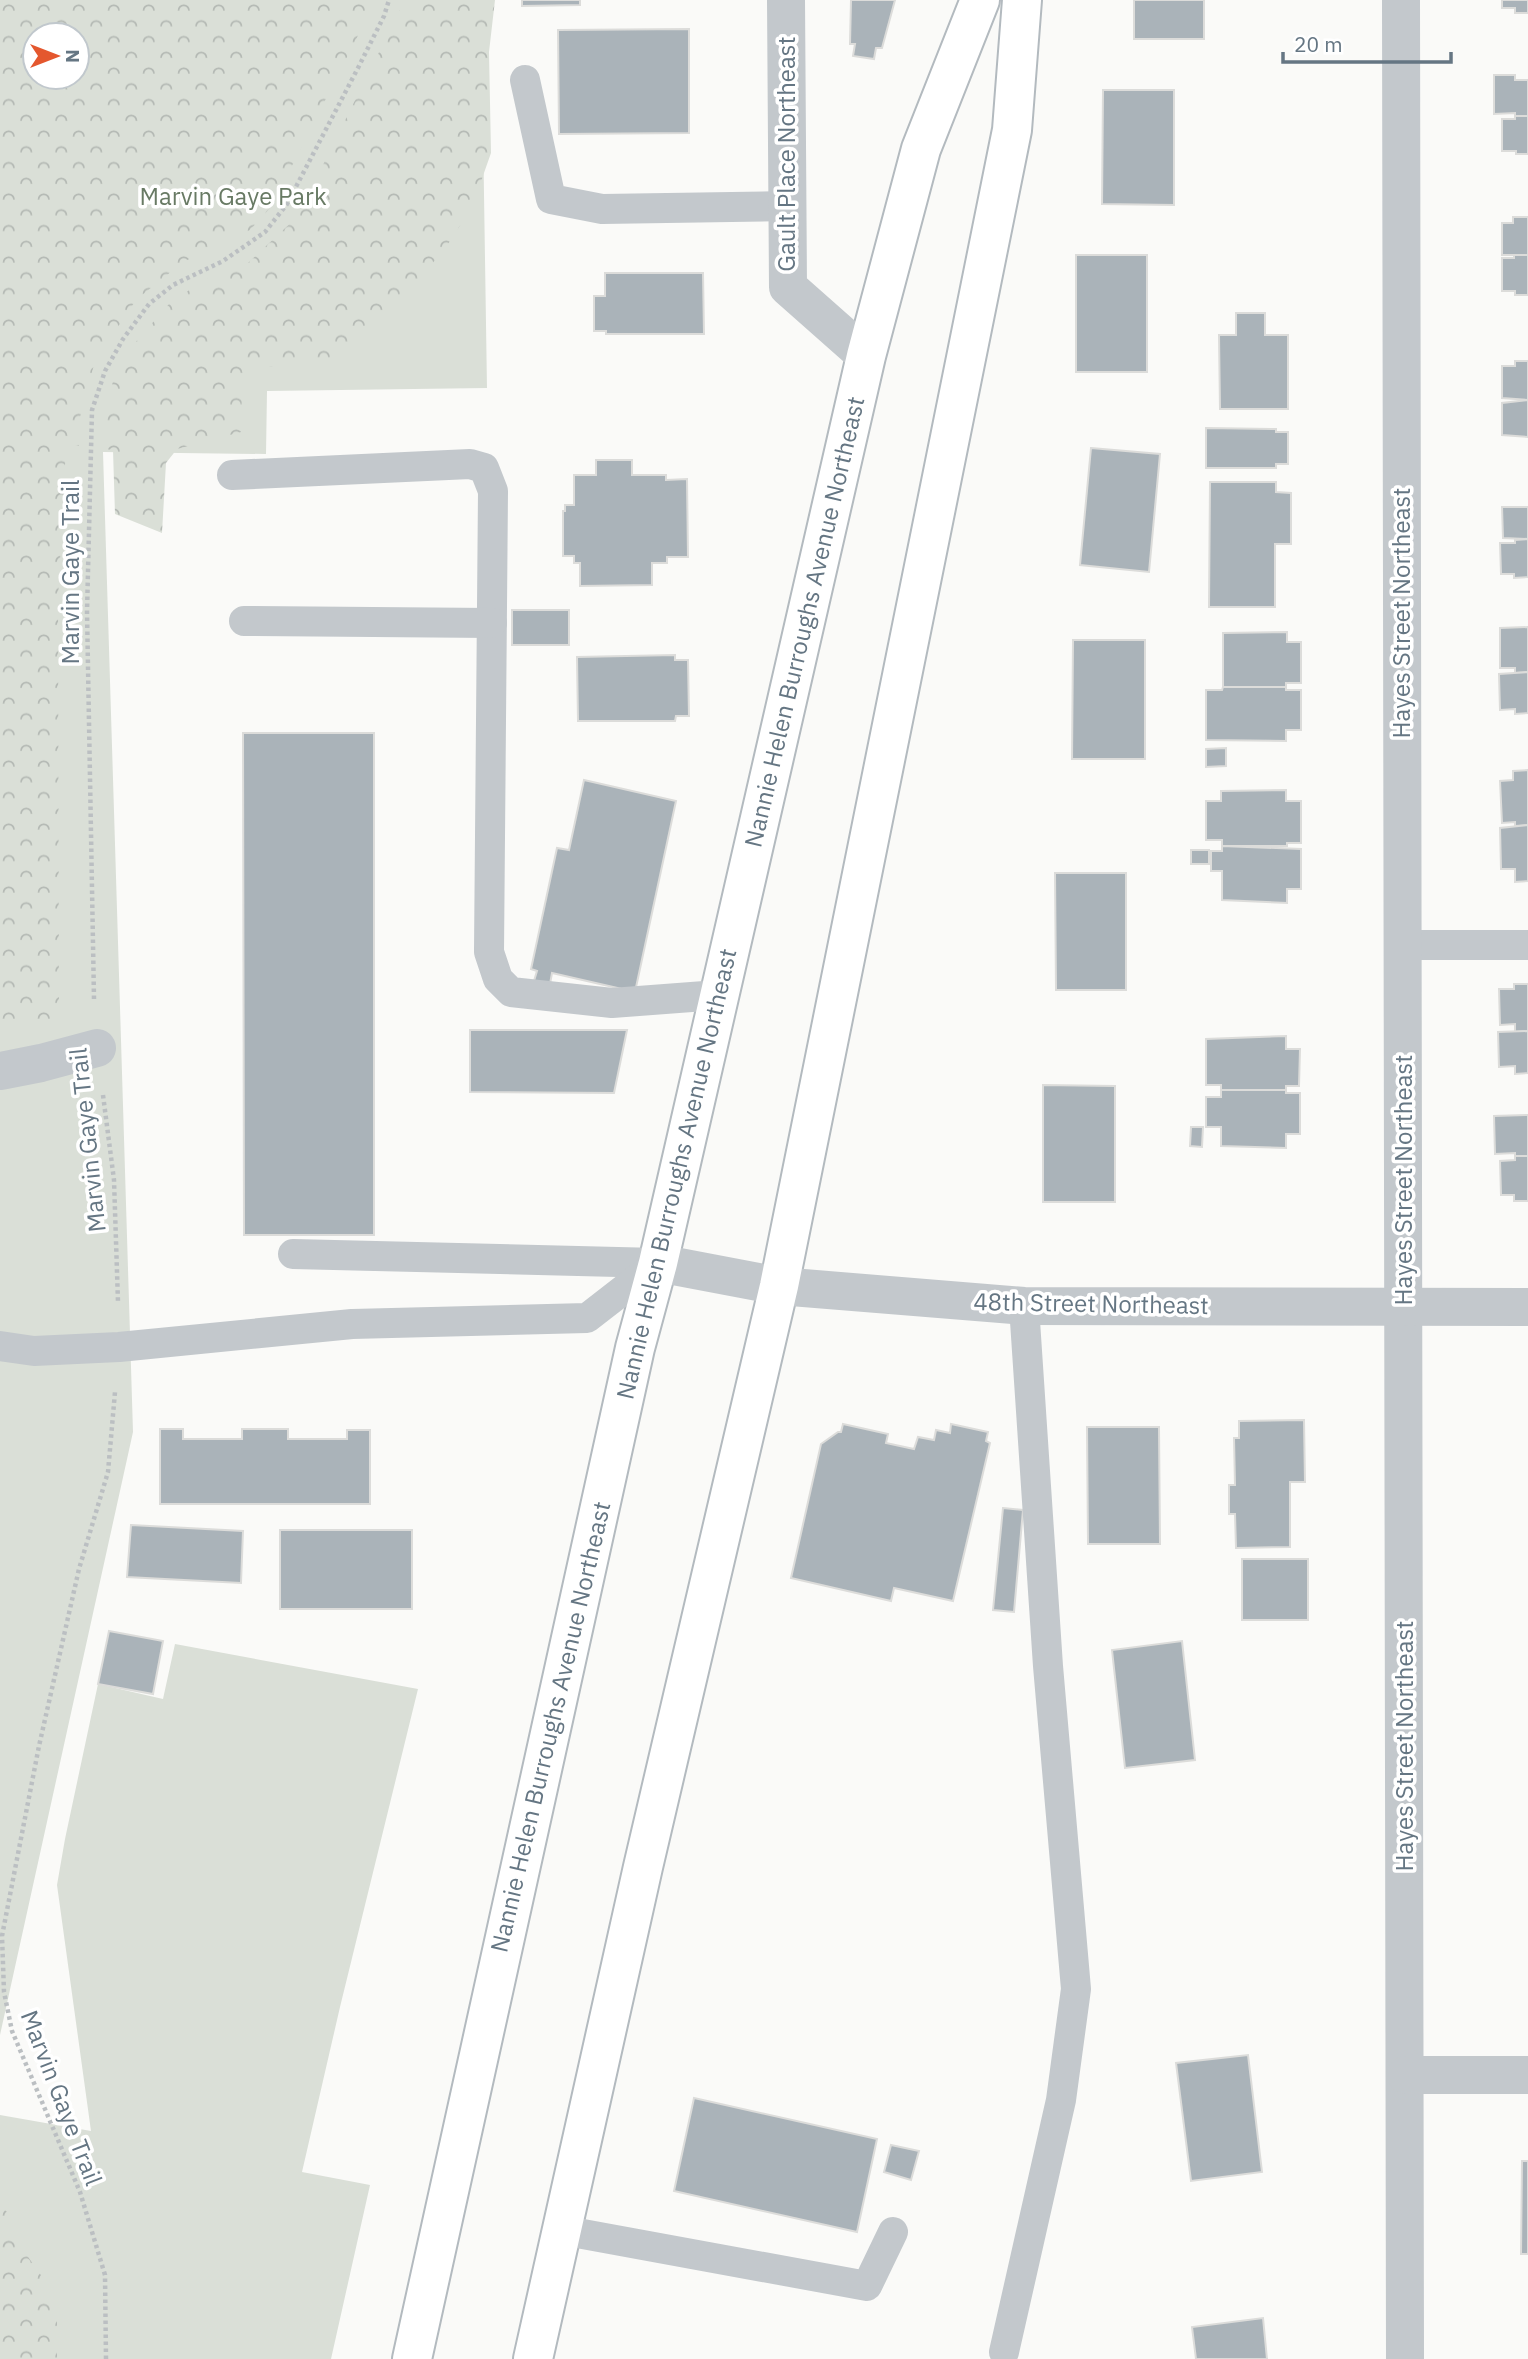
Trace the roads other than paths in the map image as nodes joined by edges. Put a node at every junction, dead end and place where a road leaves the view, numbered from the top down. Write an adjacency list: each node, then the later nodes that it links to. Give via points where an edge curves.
1 (786, 0): 6 (street, Gault Place Northeast)
2 (981, 0): 7 (main road, Nannie Helen Burroughs Avenue Northeast, via 921,149)
3 (1022, 0): 18 (main road, via 1012,130)
4 (1401, 0): 11 (street, Hayes Street Northeast)
5 (525, 80): 6 (lane, via 551,199 602,209)
6 (788, 206): 7 (street, Gault Place Northeast, via 788,286)
7 (866, 356): 13 (main road, Nannie Helen Burroughs Avenue Northeast)
8 (232, 475): 10 (lane, via 470,464 484,468 493,491)
9 (244, 621): 10 (lane)
10 (492, 624): 13 (lane, via 489,952 498,979 511,992 612,1003)
11 (1403, 945): 12 (lane); 20 (street, Hayes Street Northeast)
12 (1528, 945)
13 (718, 995): 17 (main road, Nannie Helen Burroughs Avenue Northeast)
14 (96, 1048): 15 (street)
15 (0, 1071)
16 (293, 1254): 17 (lane)
17 (658, 1263): 18 (street, 48th Street Northeast); 22 (lane, via 587,1318 352,1324 119,1347 34,1351); 28 (main road, Nannie Helen Burroughs Avenue Northeast, via 626,1389)
18 (779, 1286): 19 (street, 48th Street Northeast); 25 (main road)
19 (1024, 1306): 20 (street, 48th Street Northeast); 27 (lane, via 1076,1989 1061,2100)
20 (1404, 1307): 21 (street, 48th Street Northeast); 23 (street, Hayes Street Northeast)
21 (1528, 1307)
22 (0, 1346)
23 (1406, 2075): 24 (street); 30 (street, Hayes Street Northeast)
24 (1528, 2075)
25 (561, 2230): 26 (lane, via 867,2286); 29 (main road)
26 (893, 2232)
27 (1004, 2352)
28 (412, 2359)
29 (533, 2359)
30 (1405, 2359)

